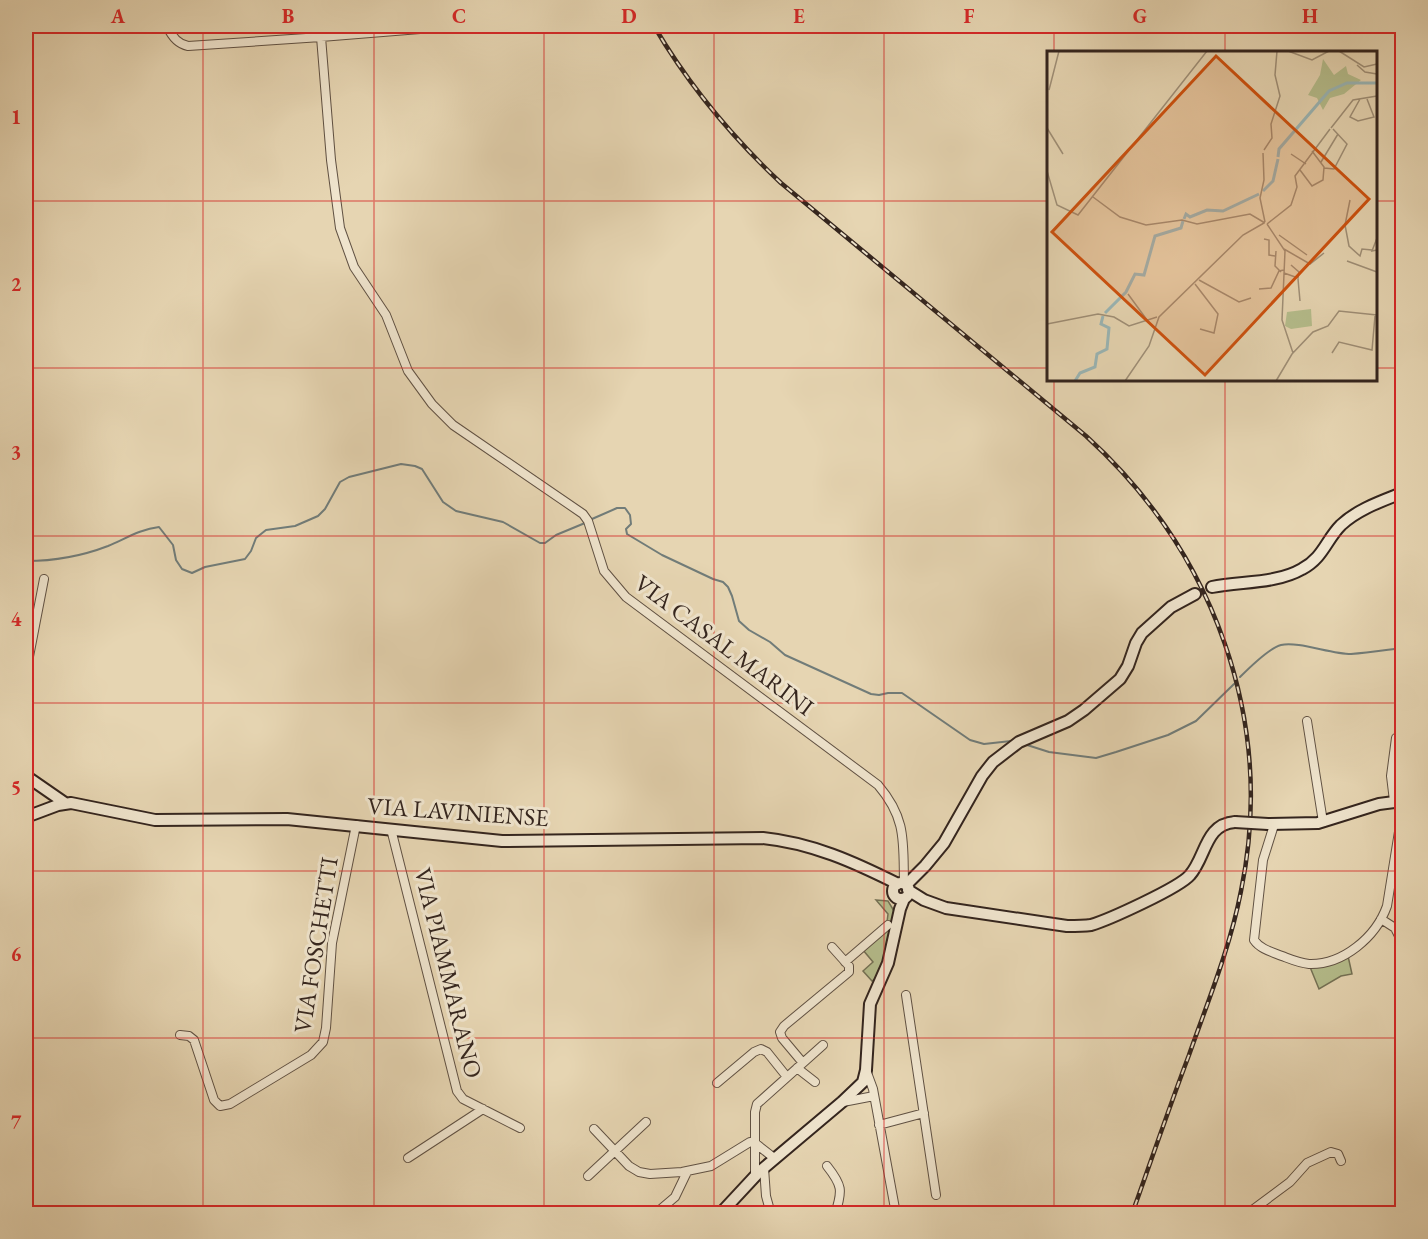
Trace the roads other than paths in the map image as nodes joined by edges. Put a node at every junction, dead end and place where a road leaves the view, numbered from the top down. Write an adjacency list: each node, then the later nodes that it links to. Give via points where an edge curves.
1 (167, 26): 3 (street, via 176,40 188,46)
2 (457, 26): 3 (street)
3 (321, 37): 22 (street, VIA CASAL MARINI, via 341,232 354,267 384,311 414,380 453,425 584,514 604,571 626,597 878,785 901,823)
4 (1402, 494): 6 (street, via 1348,519 1316,559 1298,572)
5 (44, 579): 8 (street)
6 (1212, 587)
7 (1195, 594): 22 (street, via 1144,631 1120,679 1084,710 1020,742 993,762 944,843)
8 (26, 672)
9 (1307, 721): 16 (street)
10 (1396, 738): 12 (street, via 1391,772)
11 (26, 776): 13 (street)
12 (1398, 801): 16 (street)
13 (65, 803): 15 (street, VIA LAVINIENSE); 18 (street, VIA LAVINIENSE, via 155,820 273,818)
14 (1402, 813): 21 (street)
15 (26, 817)
16 (1323, 822): 17 (street)
17 (1271, 824): 22 (street, VIA LAVINIENSE, bridge, via 1222,825 1213,833 1186,879 1090,925 1067,926 942,907); 23 (street, via 1253,936 1257,945 1310,964 1338,958 1359,944)
18 (357, 825): 19 (street, VIA LAVINIENSE); 29 (street, VIA FOSCHETTI, via 333,939 326,1031 320,1046 220,1106 214,1100 194,1040)
19 (391, 829): 22 (street, VIA LAVINIENSE, via 522,842 763,838 817,849 861,865 884,877); 38 (street, VIA PIAMMARANO, via 456,1089 464,1099)
20 (1402, 881): 21 (street)
21 (1391, 883): 23 (street)
22 (902, 893): 32 (street, via 890,959 869,1006)
23 (1381, 919): 25 (street, via 1397,929)
24 (888, 925): 27 (street)
25 (1402, 942)
26 (832, 947): 27 (street)
27 (845, 962): 31 (street, via 849,968 847,975 781,1030)
28 (906, 995): 39 (street)
29 (180, 1035)
30 (823, 1045): 31 (street)
31 (800, 1065): 33 (street); 34 (street)
32 (866, 1070): 36 (street); 37 (street, via 861,1085)
33 (787, 1077): 35 (street, via 761,1049); 44 (street, via 757,1104)
34 (815, 1082)
35 (717, 1083)
36 (874, 1096): 37 (street); 41 (street)
37 (842, 1102): 47 (street)
38 (483, 1109): 42 (street, VIA PIAMMARANO); 46 (street)
39 (924, 1113): 41 (street); 54 (street)
40 (646, 1122): 45 (street)
41 (879, 1125): 59 (street)
42 (520, 1128)
43 (594, 1129): 45 (street)
44 (756, 1144): 47 (street); 51 (street, via 747,1143 720,1162); 53 (street)
45 (615, 1151): 51 (street, via 641,1172); 52 (street)
46 (408, 1158)
47 (774, 1158): 50 (street)
48 (1341, 1161): 60 (street, via 1338,1154 1331,1152 1310,1161 1287,1185)
49 (827, 1166): 58 (street, via 841,1189)
50 (764, 1168): 53 (street); 57 (street)
51 (687, 1172): 55 (street, via 675,1197)
52 (588, 1176)
53 (755, 1176): 56 (street)
54 (936, 1195)
55 (655, 1214)
56 (720, 1214)
57 (771, 1214)
58 (836, 1214)
59 (896, 1214)
60 (1247, 1214)

